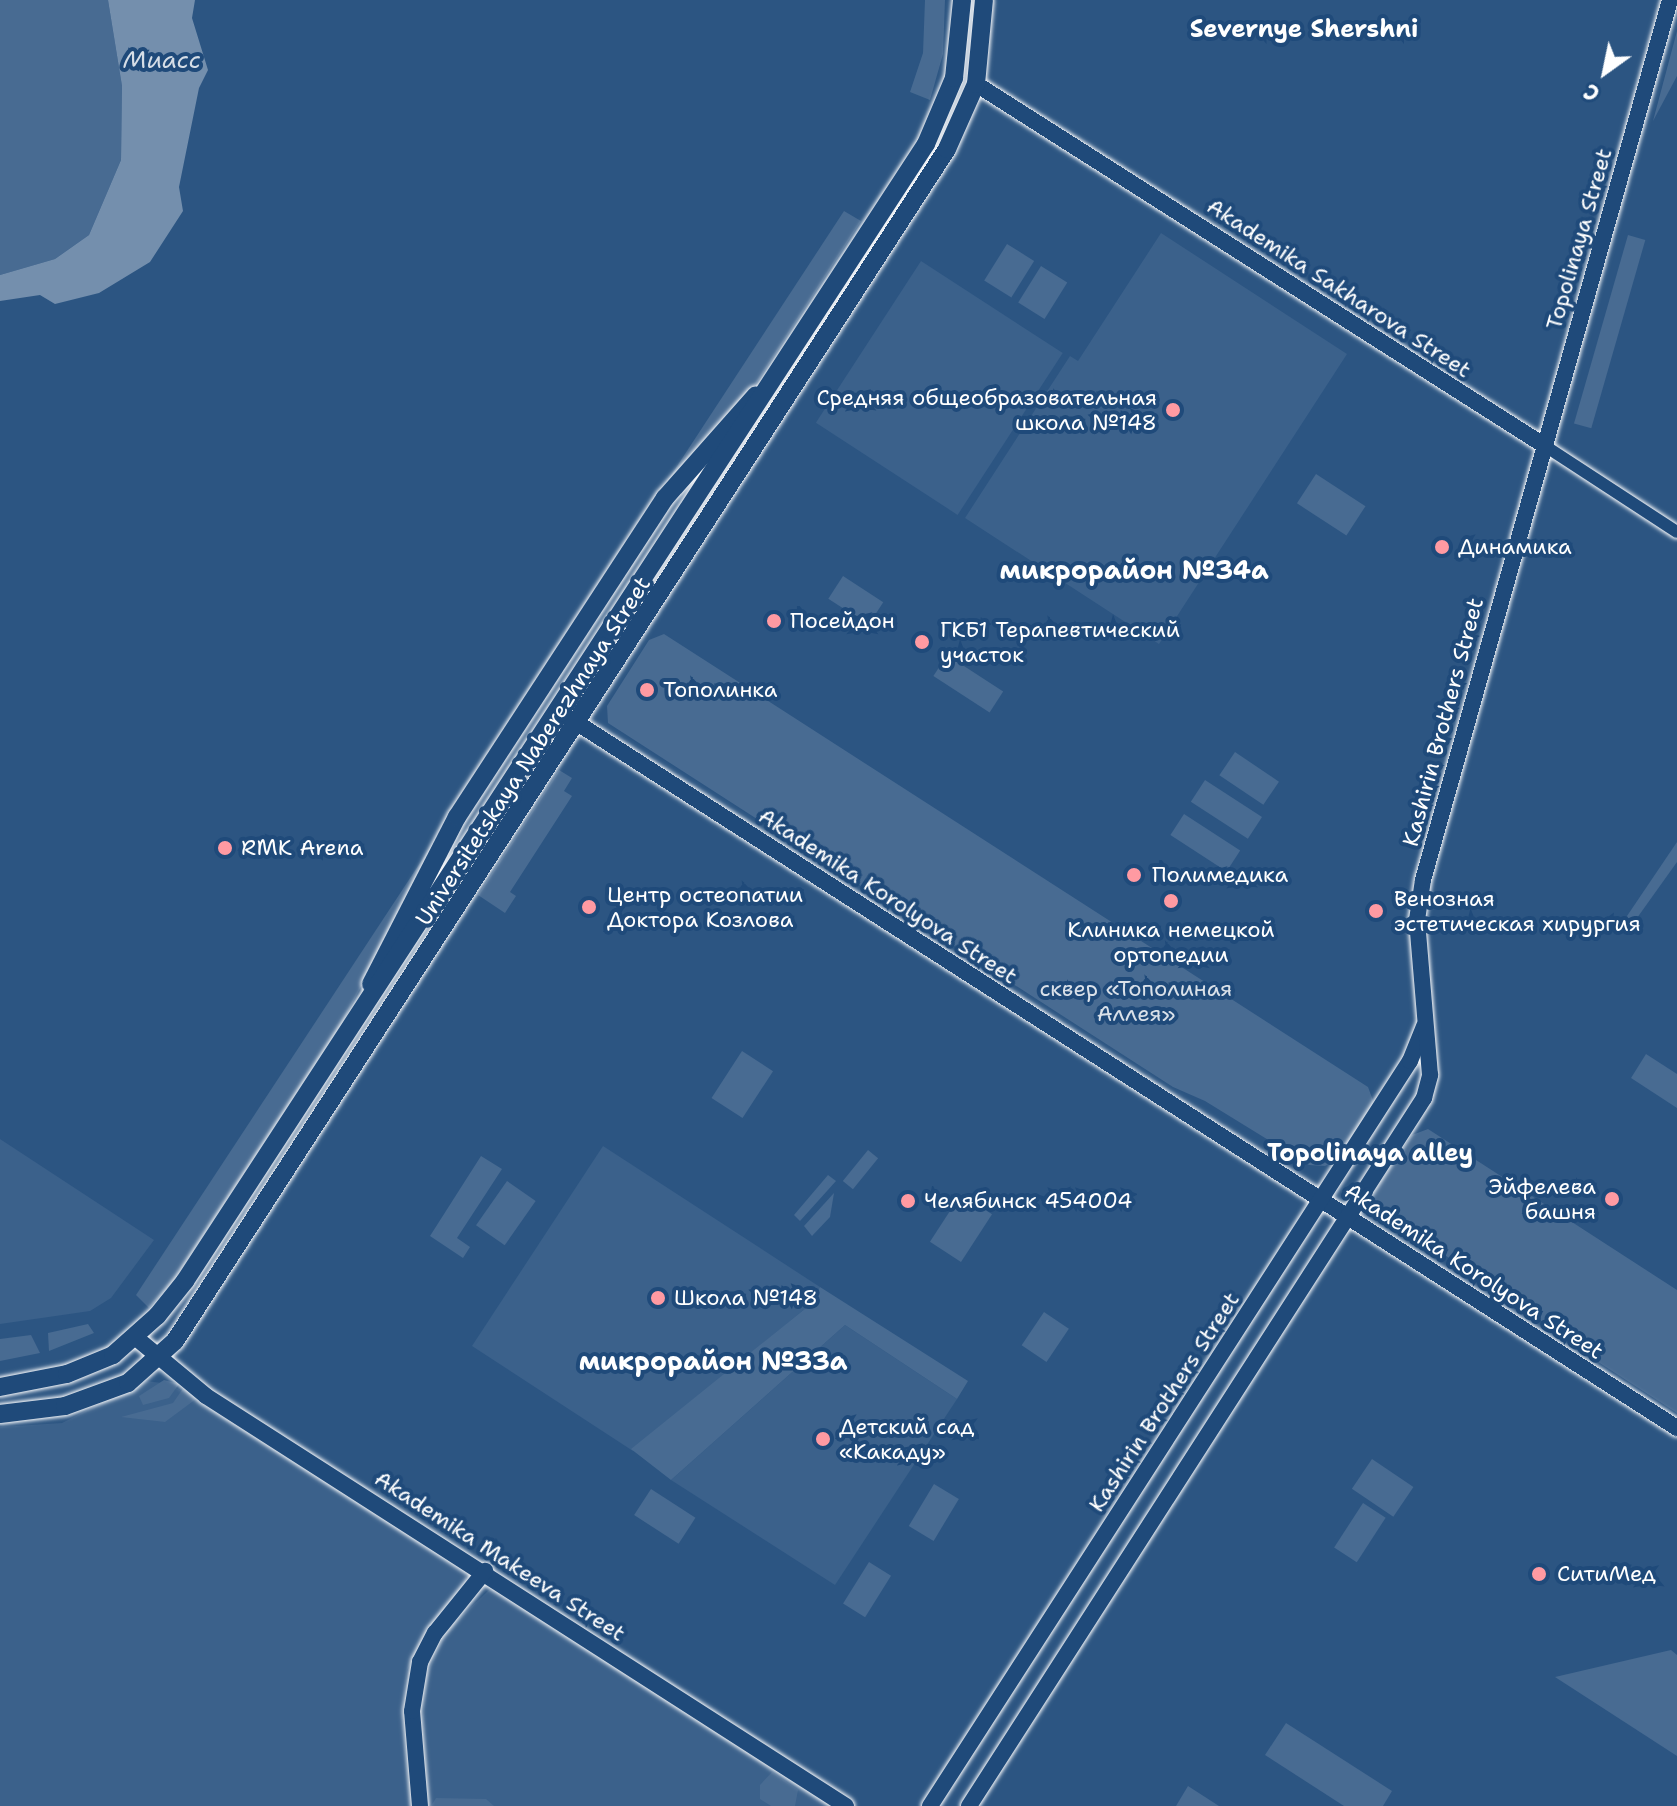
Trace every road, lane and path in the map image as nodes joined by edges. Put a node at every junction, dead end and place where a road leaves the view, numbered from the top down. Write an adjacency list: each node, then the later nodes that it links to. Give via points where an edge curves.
1 (962, 0): 4 (main road, Universitetskaya Naberezhnaya Street)
2 (984, 0): 5 (main road, Universitetskaya Naberezhnaya Street)
3 (1670, 0): 7 (street, Topolinaya Street)
4 (954, 78): 5 (main road); 6 (main road, Universitetskaya Naberezhnaya Street, via 926,144)
5 (976, 84): 7 (street, Akademika Sakharova Street); 10 (main road, Universitetskaya Naberezhnaya Street, via 947,149)
6 (786, 364): 9 (main road, Universitetskaya Naberezhnaya Street); 12 (main road, via 665,498 457,817)
7 (1542, 444): 8 (street, Akademika Sakharova Street); 11 (street, Kashirin Brothers Street, via 1423,880 1417,920)
8 (1677, 532)
9 (560, 712): 10 (street, Akademika Korolyova Street); 12 (main road, Universitetskaya Naberezhnaya Street)
10 (579, 724): 13 (street, Akademika Korolyova Street); 16 (main road, Universitetskaya Naberezhnaya Street, via 204,1300)
11 (1426, 1017): 13 (street, Kashirin Brothers Street, via 1410,1061); 14 (street, Kashirin Brothers Street, via 1430,1075 1424,1098)
12 (348, 1037): 15 (main road, Universitetskaya Naberezhnaya Street, via 185,1281)
13 (1321, 1199): 14 (street, Akademika Korolyova Street); 23 (street, Kashirin Brothers Street)
14 (1350, 1217): 19 (street, Akademika Korolyova Street); 24 (street, Kashirin Brothers Street)
15 (135, 1337): 16 (street, Akademika Makeeva Street); 17 (main road, Universitetskaya Naberezhnaya Street, via 113,1355 67,1374)
16 (158, 1359): 18 (main road, Universitetskaya Naberezhnaya Street, via 128,1383 89,1399); 20 (street, Akademika Makeeva Street, via 206,1396)
17 (0, 1387)
18 (0, 1414)
19 (1677, 1428)
20 (485, 1571): 21 (street, via 435,1633 420,1662 412,1711); 22 (street, Akademika Makeeva Street)
21 (420, 1806)
22 (846, 1806)
23 (930, 1806)
24 (969, 1806)

